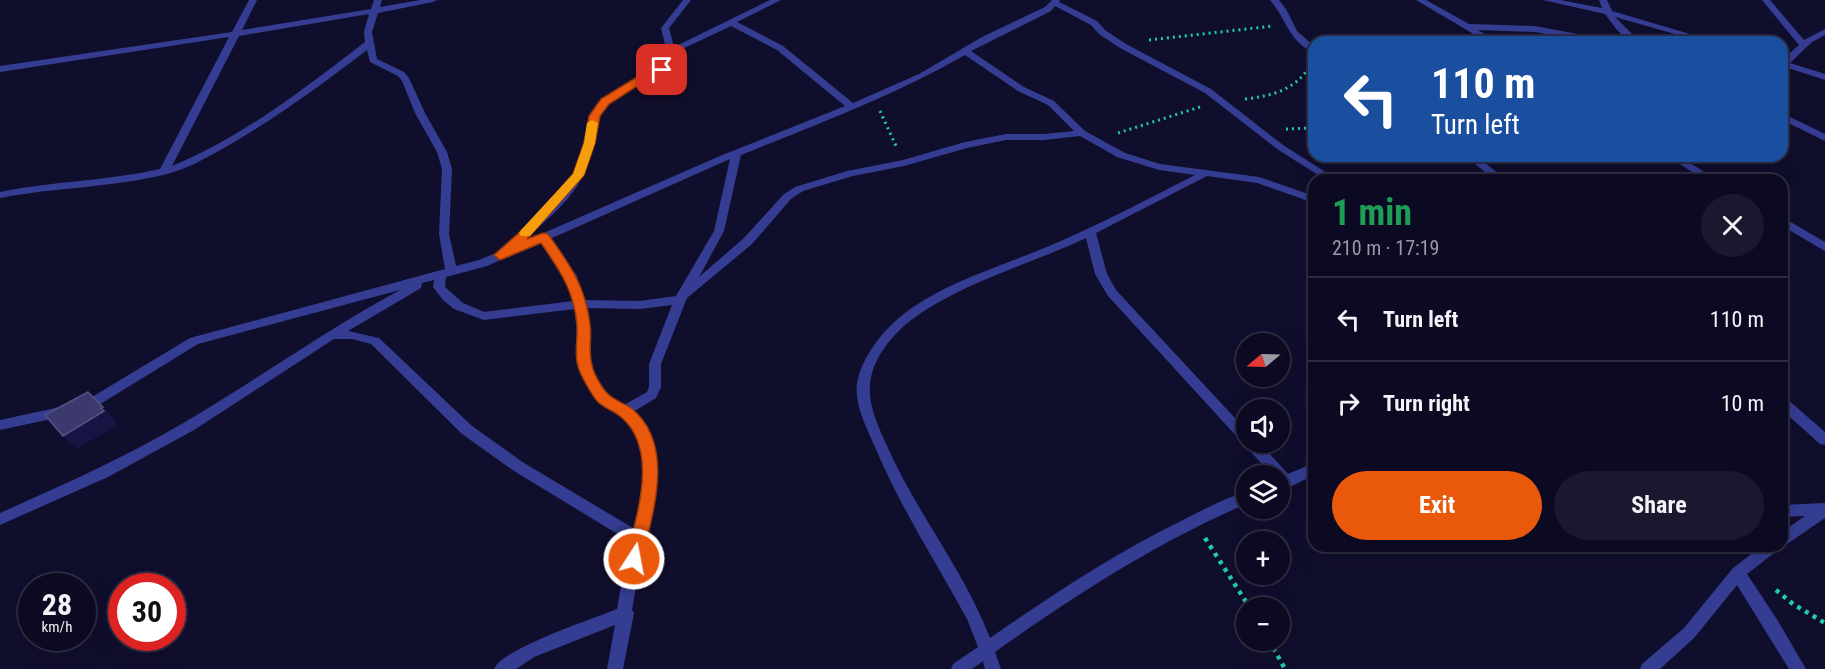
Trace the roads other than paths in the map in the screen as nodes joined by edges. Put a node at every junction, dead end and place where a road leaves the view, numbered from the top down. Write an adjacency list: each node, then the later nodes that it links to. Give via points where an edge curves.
1 (253, 0): 17 (street)
2 (378, 0): 12 (street)
3 (433, 0): 12 (street)
4 (687, 0): 25 (street, via 665,28)
5 (777, 0): 14 (street)
6 (1274, 0): 24 (street, via 1286,13 1295,34)
7 (1420, 0): 15 (street)
8 (1547, 0): 13 (street)
9 (1603, 0): 13 (street)
10 (1766, 0): 23 (street)
11 (1055, 1): 26 (street, via 1045,10); 40 (street, via 1094,23 1118,43 1224,101 1264,135)
12 (374, 12): 17 (street); 22 (street, via 368,32)
13 (1608, 13): 20 (street); 21 (street)
14 (730, 22): 25 (street); 31 (street, via 780,48)
15 (1468, 27): 18 (street); 19 (street, via 1535,29)
16 (1825, 32): 23 (street)
17 (235, 33): 29 (street); 38 (street)
18 (1483, 36)
19 (1572, 36)
20 (1629, 36)
21 (1691, 36)
22 (370, 43): 38 (street, via 259,126); 50 (street, via 373,60 406,80 442,152 447,169)
23 (1803, 44): 27 (street)
24 (1308, 45)
25 (672, 51): 49 (street, via 672,64 600,107 594,116 579,175 533,226)
26 (965, 51): 31 (street, via 922,76); 33 (street, via 1021,89 1051,103)
27 (1788, 59)
28 (1788, 66): 30 (street)
29 (0, 69)
30 (1825, 77)
31 (852, 107): 35 (street)
32 (1788, 119): 34 (street)
33 (1082, 133): 39 (street, via 1121,155 1159,167); 51 (street, via 1006,137 965,145 851,173 793,192 748,241)
34 (1825, 138)
35 (736, 153): 47 (street); 51 (street, via 719,231)
36 (1478, 162): 41 (street)
37 (1682, 162): 42 (street)
38 (164, 172): 43 (street, via 90,184 42,186)
39 (1206, 173): 44 (street, via 1259,180); 46 (street)
40 (1324, 174)
41 (1494, 174)
42 (1702, 174)
43 (0, 195)
44 (1308, 198)
45 (1788, 225): 48 (street)
46 (1090, 231): 57 (street, via 1101,274 1112,293); 72 (street, via 928,303 901,322 885,340 870,359 863,383 864,402 890,464 974,617)
47 (543, 237): 49 (street); 52 (street, via 571,276)
48 (1825, 248)
49 (500, 255): 50 (street)
50 (440, 275): 52 (street, via 439,287 444,296 473,314 484,316); 53 (street); 56 (street, via 194,341 96,399 70,410)
51 (683, 297): 52 (street, via 640,305); 55 (street, via 655,364 652,395)
52 (580, 304): 55 (street, via 585,366 603,398)
53 (330, 335): 66 (street, via 189,426 103,473); 68 (street, via 375,341 467,430 519,467)
54 (1788, 408): 58 (street)
55 (624, 411): 68 (street, via 640,425 651,468)
56 (0, 425)
57 (1236, 427)
58 (1825, 440)
59 (1259, 453): 60 (street)
60 (1269, 465)
61 (1308, 472): 62 (street)
62 (1290, 480)
63 (1236, 502): 72 (street, via 1194,519 1081,584)
64 (1825, 509): 65 (street); 67 (street)
65 (1788, 511)
66 (0, 519)
67 (1788, 536)
68 (637, 538): 71 (street)
69 (1765, 552): 70 (street)
70 (1742, 569): 77 (street, via 1689,633); 78 (street)
71 (626, 613): 73 (street, via 528,652); 74 (street)
72 (986, 650): 75 (street); 76 (street)
73 (502, 669)
74 (615, 669)
75 (959, 669)
76 (993, 669)
77 (1648, 669)
78 (1798, 669)

